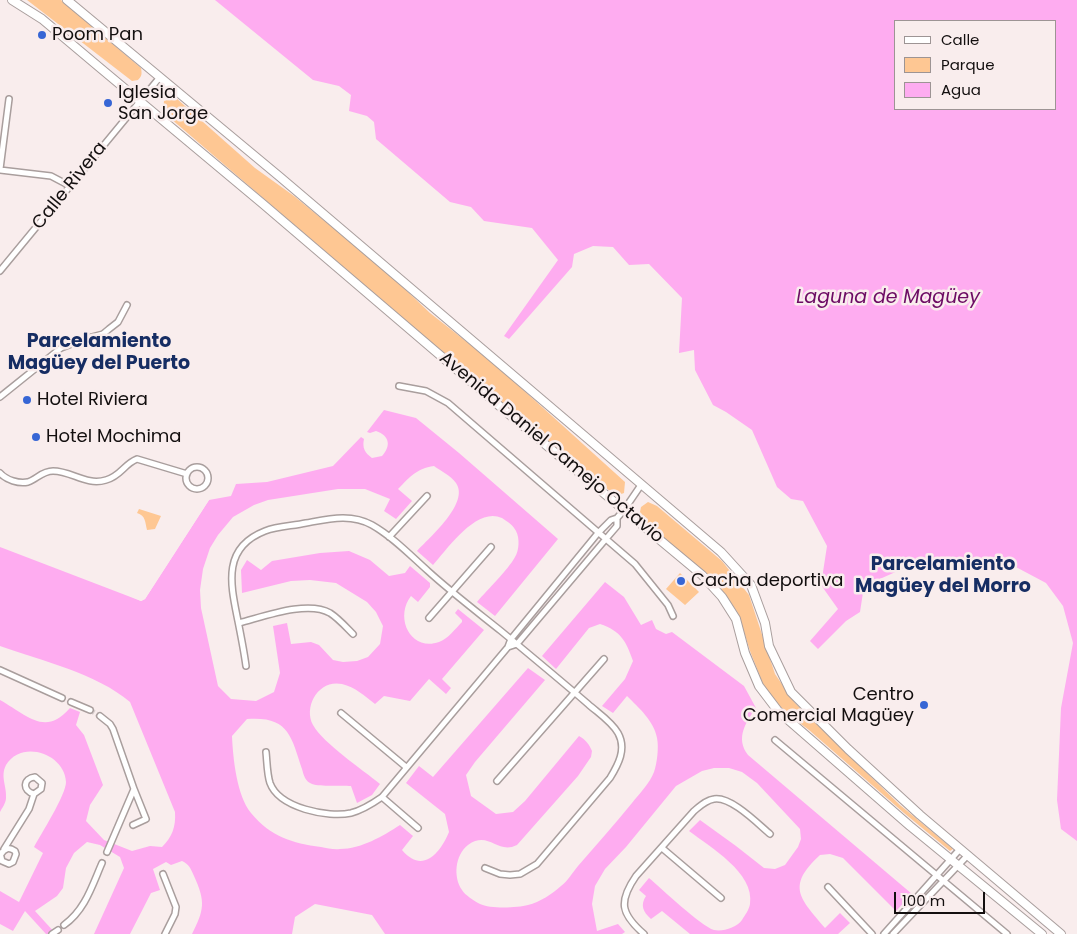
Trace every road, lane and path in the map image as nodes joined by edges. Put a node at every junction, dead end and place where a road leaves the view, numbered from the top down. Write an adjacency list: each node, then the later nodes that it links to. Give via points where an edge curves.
1 (67, 0): 3 (main road, Avenida Daniel Camejo Octavio)
2 (15, 1): 5 (main road, Avenida Daniel Camejo Octavio, via 42,19)
3 (160, 77): 5 (street, Calle Rivera); 14 (main road, Avenida Daniel Camejo Octavio)
4 (9, 99): 6 (street)
5 (140, 101): 7 (street, Calle Rivera); 16 (main road, Avenida Daniel Camejo Octavio)
6 (0, 170): 7 (street, via 51,176)
7 (70, 186): 8 (street, Calle Rivera)
8 (0, 271)
9 (127, 305): 11 (street, via 110,329 61,348)
10 (399, 386): 18 (street, via 426,391 448,403)
11 (0, 397)
12 (0, 472): 13 (street, via 12,481 32,480 54,471 96,482 117,476 137,459)
13 (186, 474): 13 (street, via 188,484 194,489 206,484 208,476 202,468 191,468)
14 (641, 485): 16 (street); 50 (main road, Avenida Daniel Camejo Octavio, via 721,552 751,585 765,623 769,646 791,692 855,756)
15 (427, 496): 19 (street)
16 (624, 510): 17 (street); 54 (main road, Avenida Daniel Camejo Octavio, via 702,575 722,597 736,619 745,653 759,686 778,711)
17 (617, 518): 18 (street, via 610,520); 20 (street, via 617,526)
18 (598, 533): 20 (street); 27 (street)
19 (389, 537): 22 (street); 25 (street, via 362,520 338,517 259,534 241,548 231,571)
20 (606, 540): 23 (street, via 644,575); 28 (street)
21 (491, 547): 22 (street)
22 (451, 591): 24 (street); 27 (street)
23 (673, 616)
24 (429, 618)
25 (239, 623): 26 (street, via 312,607 330,613); 31 (street)
26 (353, 634)
27 (511, 639): 28 (street); 29 (street)
28 (516, 644): 29 (street); 33 (street)
29 (508, 647): 41 (street)
30 (604, 659): 33 (street)
31 (246, 666)
32 (0, 670): 34 (street)
33 (575, 693): 42 (street); 57 (street, via 618,734 621,743 618,765 537,864 520,874 500,874)
34 (62, 698)
35 (72, 702): 36 (street)
36 (90, 710)
37 (341, 714): 41 (street)
38 (100, 716): 43 (street, via 113,729)
39 (776, 740): 59 (street)
40 (266, 752): 45 (street, via 270,783 279,796 292,805 316,811 349,813 364,809)
41 (406, 767): 45 (street)
42 (497, 781)
43 (134, 788): 46 (street, via 146,819); 52 (street)
44 (34, 794): 51 (street, via 29,809)
45 (382, 797): 47 (street)
46 (133, 825)
47 (418, 828)
48 (770, 834): 49 (street, via 729,802 715,798 694,811)
49 (662, 848): 62 (street); 65 (street, via 636,876 624,898 625,912)
50 (960, 849): 53 (main road, Avenida Daniel Camejo Octavio); 54 (street)
51 (2, 852)
52 (107, 852)
53 (968, 856): 56 (street); 71 (main road, Avenida Daniel Camejo Octavio)
54 (950, 858): 56 (main road, Avenida Daniel Camejo Octavio); 59 (street)
55 (102, 863): 63 (street, via 82,908)
56 (959, 866): 60 (street); 70 (main road, Avenida Daniel Camejo Octavio)
57 (485, 868)
58 (164, 874): 64 (street, via 176,907)
59 (937, 875): 60 (street); 67 (street)
60 (944, 882): 68 (street); 69 (street)
61 (828, 887): 66 (street)
62 (721, 898)
63 (64, 925)
64 (165, 934)
65 (644, 934)
66 (872, 934)
67 (884, 934)
68 (893, 934)
69 (1007, 934)
70 (1042, 934)
71 (1062, 934)

